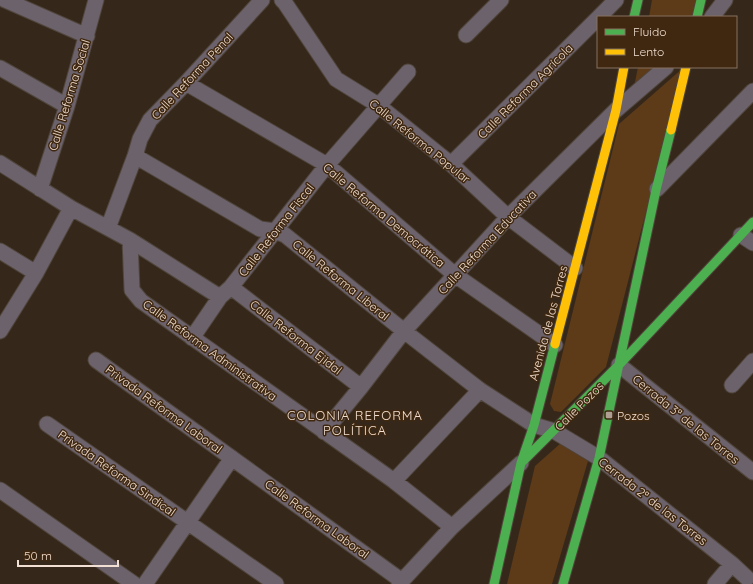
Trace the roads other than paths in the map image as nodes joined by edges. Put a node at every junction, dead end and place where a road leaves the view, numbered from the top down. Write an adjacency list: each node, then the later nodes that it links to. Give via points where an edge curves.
1 (5, 0): 16 (street)
2 (96, 0): 16 (street, Calle Reforma Social)
3 (262, 0): 22 (street, Calle Reforma Penal)
4 (282, 0): 24 (street, Calle Reforma Popular, via 336,79)
5 (501, 0): 15 (street)
6 (616, 0): 10 (street, Calle Reforma Agrícola)
7 (638, 0): 11 (street)
8 (701, 0): 12 (street)
9 (726, 0): 13 (street)
10 (600, 16)
11 (634, 16)
12 (697, 16)
13 (713, 16)
14 (597, 19): 29 (street, Calle Reforma Agrícola)
15 (466, 35)
16 (86, 36): 25 (street, Calle Reforma Social)
17 (0, 68): 25 (street)
18 (624, 68): 26 (street, Avenida de las Torres)
19 (665, 68): 26 (street, Calle Reforma Educativa)
20 (686, 68): 32 (street)
21 (408, 72): 24 (street, Calle Reforma Fiscal)
22 (186, 83): 27 (street, Calle Reforma Penal, via 150,120); 30 (street, Calle Reforma Democrática)
23 (753, 91): 32 (street)
24 (378, 105): 29 (street, Calle Reforma Popular); 30 (street, Calle Reforma Fiscal)
25 (67, 106): 31 (street, Calle Reforma Social)
26 (616, 110): 34 (street, Calle Reforma Educativa); 41 (street, Avenida de las Torres)
27 (135, 156): 36 (street, Calle Reforma Penal); 37 (street, Calle Reforma Liberal, via 260,229)
28 (0, 164): 31 (street)
29 (451, 164): 34 (street, Calle Reforma Popular)
30 (327, 165): 37 (street, Calle Reforma Fiscal); 43 (street, Calle Reforma Democrática)
31 (40, 189): 33 (street)
32 (656, 190): 51 (street)
33 (71, 208): 36 (street); 42 (street)
34 (508, 217): 41 (street, Calle Reforma Popular); 43 (street, Calle Reforma Educativa)
35 (753, 222): 38 (street, Calle Pozos)
36 (108, 228): 39 (street)
37 (275, 231): 44 (street, Calle Reforma Fiscal); 46 (street, Calle Reforma Liberal, via 285,235)
38 (747, 239): 51 (street, Calle Pozos)
39 (130, 240): 44 (street, Calle Reforma Ejidal); 47 (street, Calle Reforma Administrativa, via 132,290 141,301)
40 (0, 251): 42 (street)
41 (575, 268): 48 (street, Avenida de las Torres)
42 (36, 273): 45 (street)
43 (455, 275): 46 (street, Calle Reforma Educativa); 48 (street, Calle Reforma Democrática)
44 (225, 292): 47 (street, Calle Reforma Fiscal); 53 (street, Calle Reforma Ejidal)
45 (0, 331)
46 (404, 331): 53 (street, Calle Reforma Educativa); 54 (street, Calle Reforma Liberal)
47 (192, 338): 58 (street, Calle Reforma Administrativa)
48 (555, 345): 56 (street, Avenida de las Torres)
49 (96, 360): 59 (street, Privada Reforma Laboral)
50 (753, 361): 52 (street)
51 (619, 365): 57 (street, Calle Pozos); 60 (street); 62 (street, Cerrada 3ª de las Torres)
52 (732, 385)
53 (361, 387): 58 (street, Calle Reforma Educativa)
54 (480, 390): 56 (street, Calle Reforma Liberal); 63 (street)
55 (47, 424): 65 (street, Privada Reforma Sindical)
56 (534, 425): 57 (street, Cerrada 2ª de las Torres); 61 (street, Avenida de las Torres)
57 (554, 431): 60 (street, Cerrada 2ª de las Torres); 61 (street, Calle Pozos)
58 (324, 432): 63 (street, Calle Reforma Administrativa)
59 (232, 458): 65 (street); 69 (street, Calle Reforma Laboral)
60 (599, 458): 67 (street, Cerrada 2ª de las Torres); 74 (street)
61 (521, 463): 66 (street, Calle Pozos); 73 (street, Avenida de las Torres)
62 (753, 472)
63 (394, 481): 66 (street, Calle Reforma Administrativa)
64 (0, 490): 70 (street)
65 (187, 522): 71 (street); 72 (street, Privada Reforma Sindical)
66 (452, 527): 69 (street, Calle Pozos)
67 (732, 564): 68 (street, Cerrada 2ª de las Torres); 75 (street)
68 (747, 578)
69 (400, 582)
70 (134, 584)
71 (145, 584)
72 (276, 584)
73 (494, 584)
74 (563, 584)
75 (715, 584)

